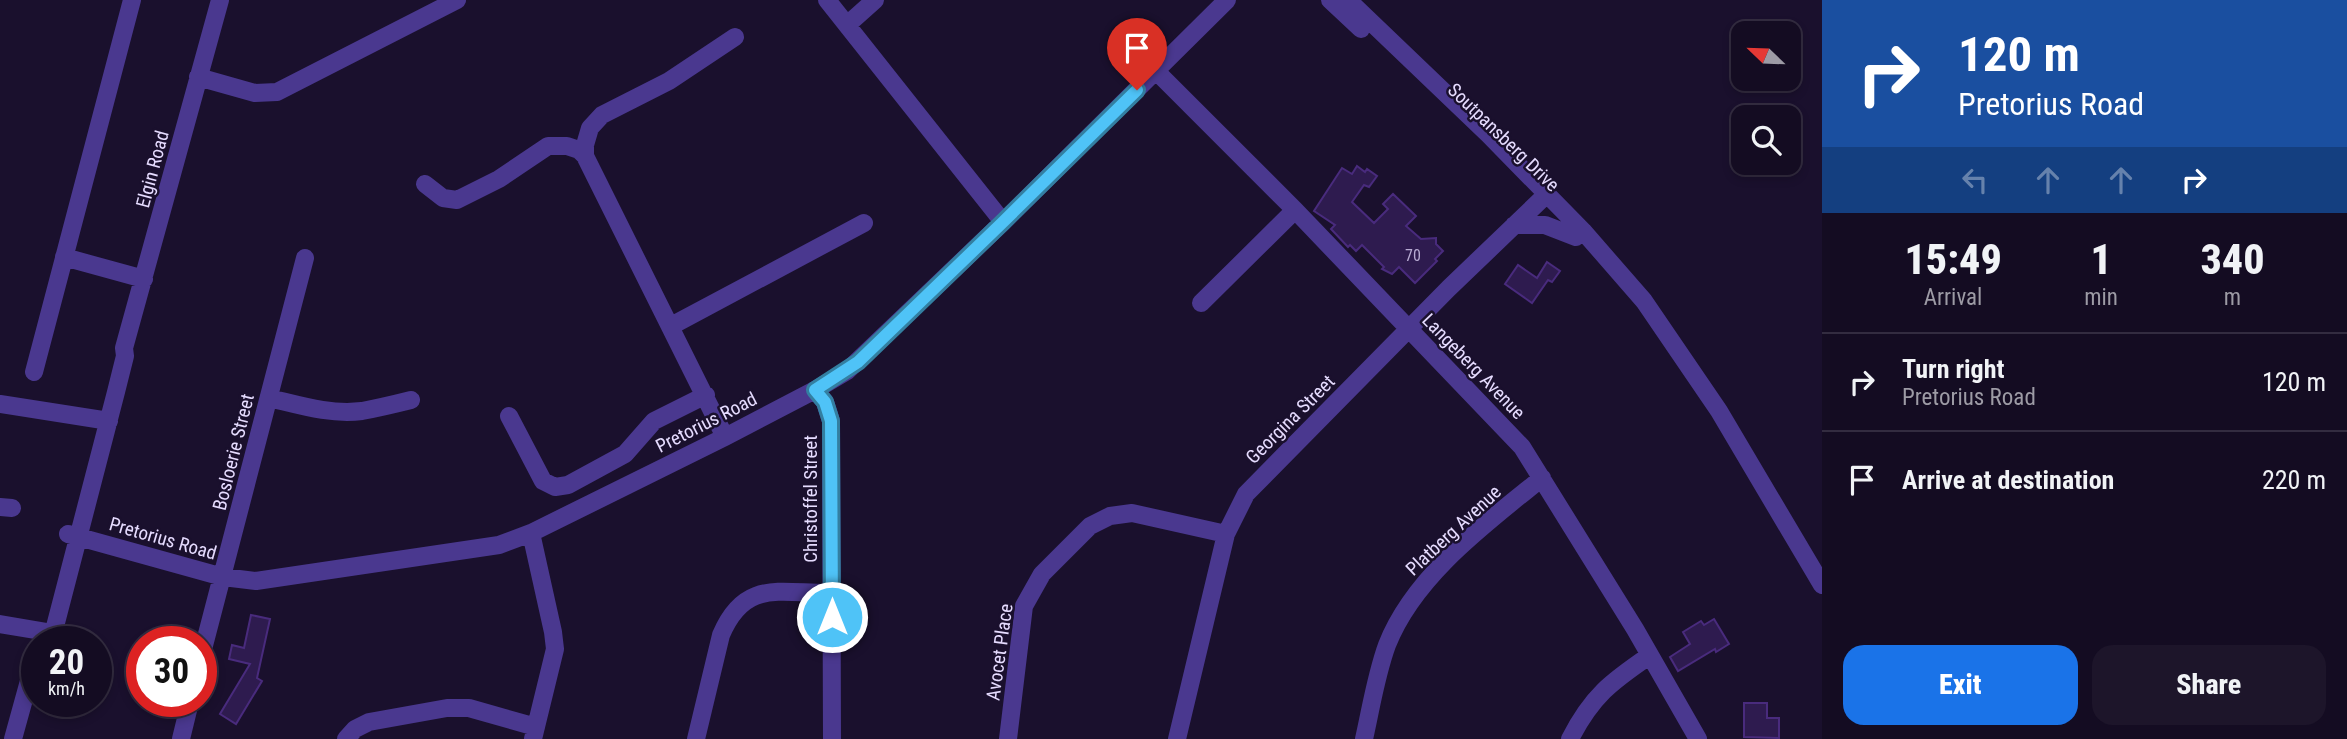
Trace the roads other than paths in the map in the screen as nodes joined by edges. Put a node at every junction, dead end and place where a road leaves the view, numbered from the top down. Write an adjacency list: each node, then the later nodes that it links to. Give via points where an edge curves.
1 (132, 0): 21 (street)
2 (220, 0): 12 (street, Elgin Road)
3 (827, 0): 9 (street)
4 (875, 0): 9 (street)
5 (1227, 0): 11 (street, Pretorius Road)
6 (1330, 0): 15 (street, Soutpansberg Drive)
7 (1348, 0): 15 (street, Soutpansberg Drive, via 1488,134)
8 (451, 1): 12 (street, via 278,92 255,93)
9 (847, 25): 17 (street)
10 (735, 37): 13 (street, via 669,81 602,114 590,128)
11 (1156, 71): 16 (street, Langeberg Avenue); 17 (street, Pretorius Road)
12 (198, 77): 23 (street, Elgin Road)
13 (585, 156): 14 (street, via 567,146 548,146 457,200 443,198); 26 (street)
14 (425, 184)
15 (1543, 197): 19 (street, Georgina Street); 20 (street, Soutpansberg Drive); 25 (street, Soutpansberg Drive, via 1583,230)
16 (1295, 211): 24 (street); 27 (street, Langeberg Avenue)
17 (1003, 222): 29 (street, Pretorius Road, via 858,362)
18 (864, 223): 26 (street)
19 (1514, 225): 20 (street, via 1545,225); 27 (street, Georgina Street)
20 (1576, 237): 25 (street, Soutpansberg Drive)
21 (64, 257): 23 (street); 28 (street)
22 (305, 258): 31 (street, Bosloerie Street)
23 (144, 279): 35 (street, Elgin Road, via 119,354)
24 (1201, 303)
25 (1646, 307): 42 (street, Soutpansberg Drive, via 1719,411)
26 (671, 326): 30 (street)
27 (1409, 329): 37 (street, Langeberg Avenue, via 1522,447); 39 (street, Georgina Street, via 1246,494)
28 (34, 372)
29 (815, 390): 36 (street, Pretorius Road); 43 (street, Christoffel Street, via 831,421)
30 (706, 395): 34 (street, via 650,425 620,457 562,487 543,481); 36 (street)
31 (269, 398): 32 (street, via 345,412); 41 (street, Bosloerie Street)
32 (411, 400)
33 (0, 404): 35 (street)
34 (509, 416)
35 (104, 421): 40 (street, Elgin Road)
36 (725, 436): 38 (street, Pretorius Road)
37 (1542, 478): 48 (street, Langeberg Avenue); 61 (street, Platberg Avenue, via 1480,529 1415,594 1385,651)
38 (531, 533): 41 (street, Pretorius Road, via 499,545 270,580); 52 (street, via 555,643)
39 (1226, 534): 59 (street, Avocet Place, via 1132,513 1110,516 1090,526 1042,575 1024,606); 60 (street, Georgina Street)
40 (73, 535): 41 (street, Pretorius Road); 45 (street, Elgin Road)
41 (223, 577): 46 (street, Bosloerie Street)
42 (1822, 585)
43 (832, 593): 57 (street, via 763,592 737,607 721,635); 58 (street, Christoffel Street)
44 (0, 624): 47 (street)
45 (49, 626)
46 (210, 626)
47 (21, 627)
48 (1650, 656): 62 (street, via 1596,697); 63 (street, Langeberg Avenue)
49 (21, 710): 53 (street)
50 (30, 717): 54 (street)
51 (186, 717): 55 (street)
52 (535, 733): 56 (street, via 469,708 447,708 369,722)
53 (13, 739)
54 (24, 739)
55 (181, 739)
56 (346, 739)
57 (696, 739)
58 (832, 739)
59 (1008, 739)
60 (1177, 739)
61 (1364, 739)
62 (1570, 739)
63 (1698, 739)

